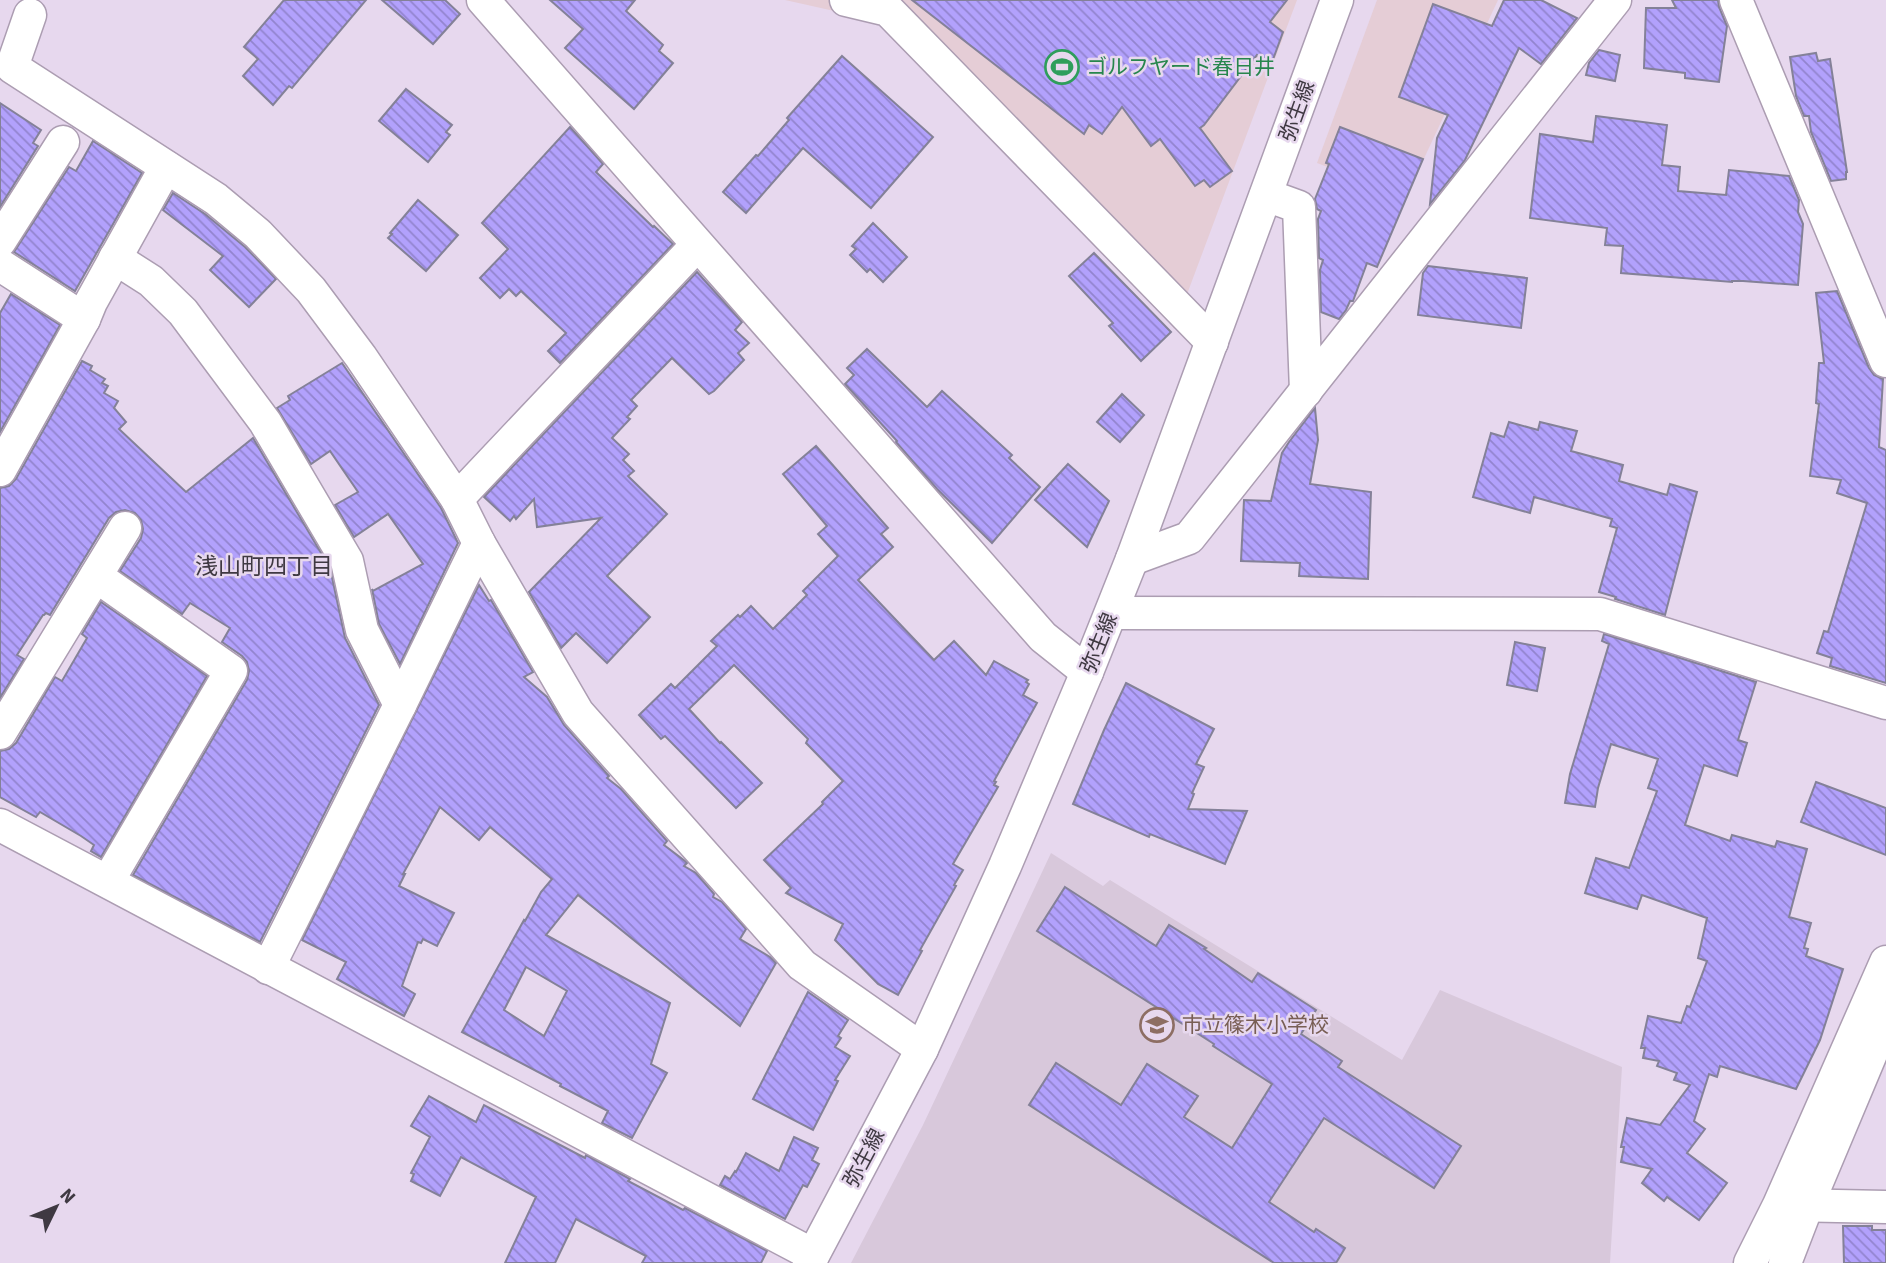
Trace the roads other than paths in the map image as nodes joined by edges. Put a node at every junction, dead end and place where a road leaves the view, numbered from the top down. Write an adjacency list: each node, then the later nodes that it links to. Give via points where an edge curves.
1 (483, 0): 11 (street)
2 (846, 0): 15 (street, via 888,10)
3 (1337, 0): 9 (street, 弥生線)
4 (1615, 0): 17 (street)
5 (1736, 0): 16 (street)
6 (30, 15): 8 (street, via 12,67)
7 (63, 142): 10 (street)
8 (166, 167): 12 (street); 20 (street, via 247,225 311,290)
9 (1266, 195): 15 (street, 弥生線); 17 (street, via 1299,207)
10 (0, 241)
11 (697, 245): 20 (street); 26 (street, via 1043,636)
12 (115, 258): 14 (street); 28 (street, via 151,281 183,312 265,422 347,561 362,630)
13 (0, 265): 14 (street)
14 (84, 319): 18 (street)
15 (1212, 342): 23 (street, 弥生線)
16 (1886, 361)
17 (1306, 391): 23 (street, via 1189,538)
18 (11, 425): 19 (street)
19 (0, 470)
20 (457, 499): 22 (street)
21 (125, 528): 24 (street)
22 (479, 543): 28 (street); 35 (street, via 578,713 802,965)
23 (1132, 559): 25 (street, 弥生線)
24 (96, 576): 29 (street); 31 (street, via 231,671)
25 (1112, 613): 26 (street, 弥生線); 27 (street, via 1600,614)
26 (1087, 672): 35 (street, 弥生線)
27 (1886, 703)
28 (400, 705): 33 (street)
29 (0, 733)
30 (0, 825): 31 (street)
31 (108, 881): 33 (street)
32 (1886, 962): 34 (street)
33 (268, 968): 38 (street)
34 (1879, 1012): 36 (street)
35 (922, 1049): 38 (street, 弥生線)
36 (1793, 1205): 37 (street); 39 (street); 40 (street)
37 (1886, 1207)
38 (811, 1259)
39 (1750, 1263)
40 (1785, 1263)

